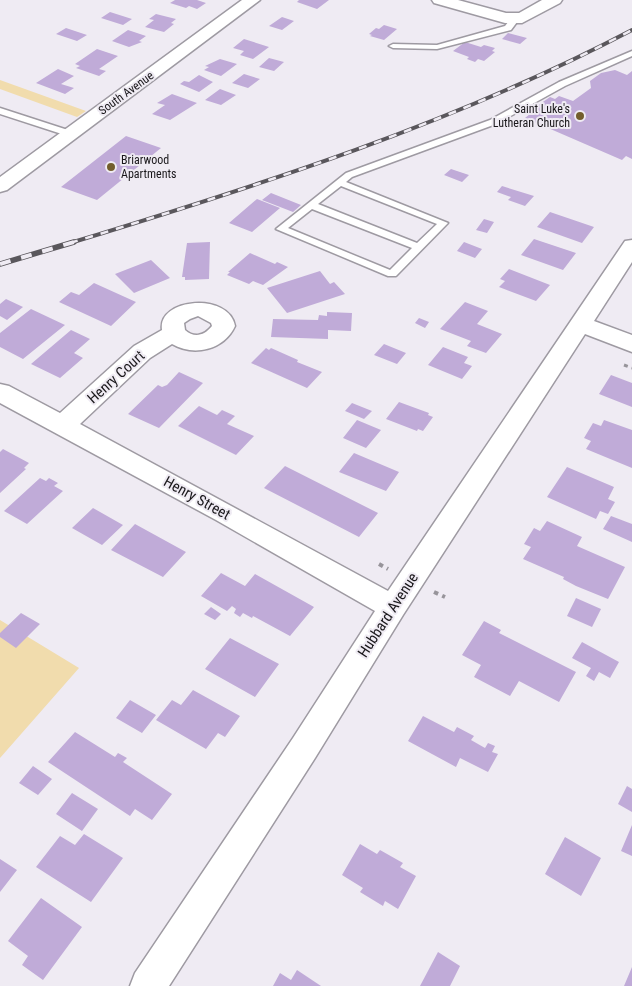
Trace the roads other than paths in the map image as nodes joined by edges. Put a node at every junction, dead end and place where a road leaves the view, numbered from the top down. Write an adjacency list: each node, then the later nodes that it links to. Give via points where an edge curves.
1 (252, 0): 8 (street, South Avenue)
2 (440, 0): 4 (street, via 505,18)
3 (554, 0): 4 (street)
4 (516, 18): 5 (lane, via 508,28 437,48)
5 (393, 46)
6 (632, 53): 9 (lane, via 562,84 493,122 349,175)
7 (0, 111): 8 (lane)
8 (71, 134): 10 (street, South Avenue)
9 (338, 182): 11 (lane); 13 (lane, via 443,223)
10 (0, 186)
11 (311, 204): 13 (lane); 13 (lane, via 281,230 392,274)
12 (632, 246): 14 (street, Hubbard Avenue)
13 (420, 247)
14 (581, 324): 16 (street); 19 (street, Hubbard Avenue)
15 (173, 333): 18 (street, Henry Court, via 142,352)
16 (632, 344)
17 (0, 392): 18 (street, Henry Street)
18 (63, 425): 19 (street, Henry Street)
19 (393, 607): 20 (street, Hubbard Avenue)
20 (148, 986)

